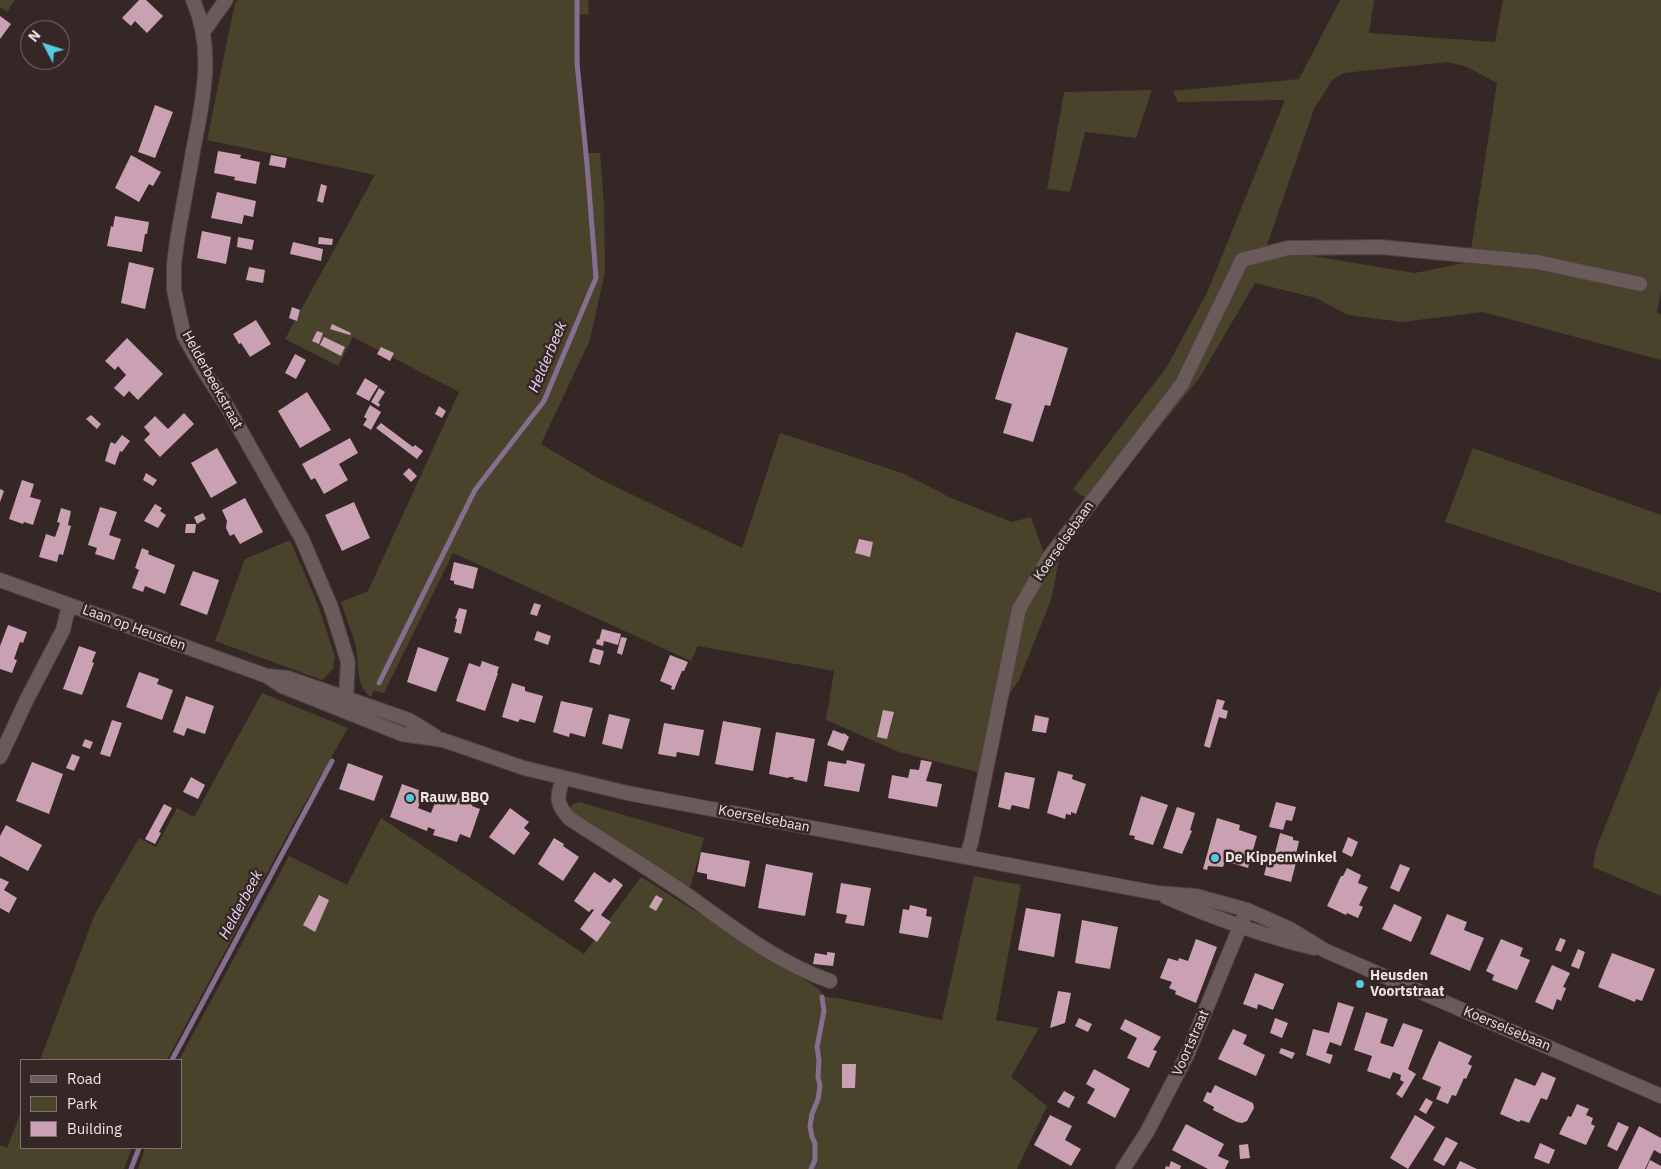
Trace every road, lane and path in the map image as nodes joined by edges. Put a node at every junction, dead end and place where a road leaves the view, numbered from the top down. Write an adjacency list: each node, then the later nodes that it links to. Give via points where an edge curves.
1 (194, 0): 3 (street, Helderbeekstraat)
2 (226, 0): 3 (street)
3 (203, 32): 7 (street, Helderbeekstraat, via 205,88 176,241 174,290 184,336 302,539 327,598 348,662)
4 (1640, 284): 10 (street, Koerselsebaan, via 1537,262 1380,248 1288,248 1242,260 1182,384 1050,556 1019,610)
5 (0, 580): 6 (street, Laan op Heusden)
6 (69, 605): 7 (street, Laan op Heusden, via 268,676 288,678); 8 (street, via 63,630)
7 (344, 704): 9 (street, Koerselsebaan, via 408,720 443,740)
8 (0, 757)
9 (563, 778): 10 (street, Koerselsebaan); 15 (street, via 558,800 560,809 570,819 785,960)
10 (966, 857): 11 (street, Koerselsebaan)
11 (1157, 893): 12 (street, Koerselsebaan, via 1196,896); 13 (street, Koerselsebaan)
12 (1247, 910): 13 (street, Voortstraat); 14 (street, Koerselsebaan, via 1290,929)
13 (1241, 925): 14 (street, Koerselsebaan); 17 (street, Voortstraat, via 1187,1055 1147,1132)
14 (1326, 951): 16 (street, Koerselsebaan)
15 (830, 980)
16 (1661, 1096)
17 (1123, 1169)

